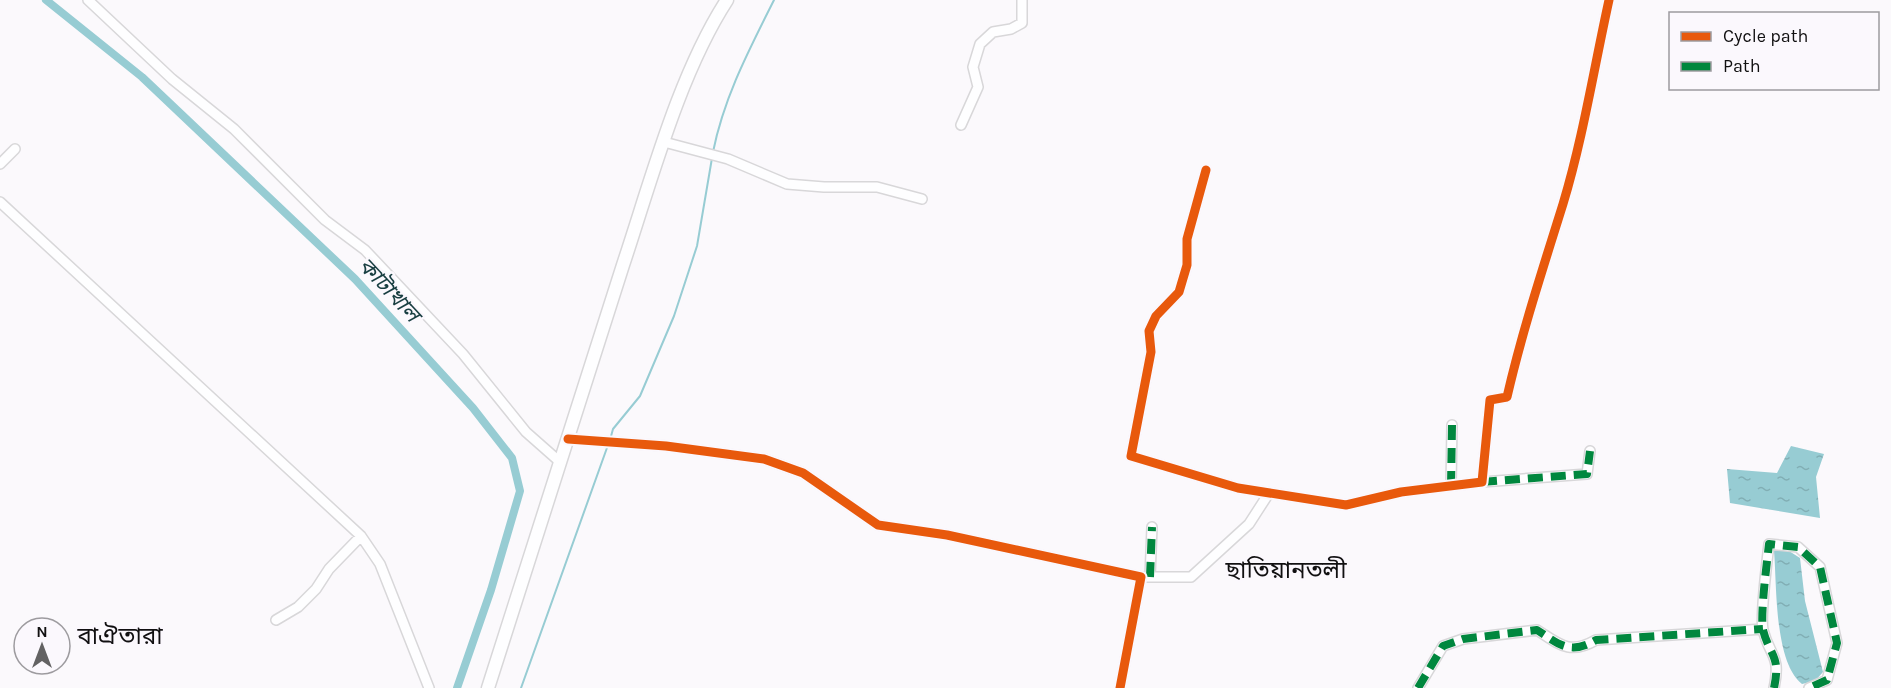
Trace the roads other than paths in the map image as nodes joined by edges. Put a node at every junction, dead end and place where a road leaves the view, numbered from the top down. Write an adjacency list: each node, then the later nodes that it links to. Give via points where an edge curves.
1 (88, 0): 15 (street, via 172,79 234,129 325,220 365,250 463,354 526,432)
2 (727, 0): 6 (main road, via 702,48)
3 (1022, 0): 5 (street, via 1022,22 1011,29 993,32 980,44 974,67 978,87)
4 (1609, 0): 16 (street, via 1563,203 1507,397 1490,400)
5 (961, 125)
6 (664, 142): 10 (street, via 728,159 787,184 877,188); 13 (main road)
7 (15, 149): 8 (street)
8 (0, 164)
9 (1206, 170): 18 (street, via 1187,239 1187,265 1179,292 1156,316 1149,331 1151,352 1131,456 1238,488)
10 (922, 199)
11 (0, 202): 20 (street)
12 (1452, 425): 17 (street)
13 (568, 439): 15 (main road); 21 (street, via 764,459 803,473 878,525 947,535)
14 (1590, 451): 16 (street, via 1587,474)
15 (560, 462): 25 (main road)
16 (1482, 483): 17 (street)
17 (1451, 486): 18 (street, via 1346,505)
18 (1269, 493): 21 (street, via 1249,524 1191,577)
19 (1152, 527): 21 (street)
20 (361, 536): 22 (street, via 298,607); 24 (street, via 380,564)
21 (1146, 577): 26 (street)
22 (276, 620)
23 (1763, 628): 27 (street, via 1596,640 1580,649 1560,646 1537,630 1462,639 1443,646); 28 (street, via 1776,656); 29 (street, via 1769,544 1798,547 1820,567 1837,644 1827,680)
24 (429, 688)
25 (488, 688)
26 (1120, 688)
27 (1418, 688)
28 (1774, 688)
29 (1809, 688)

